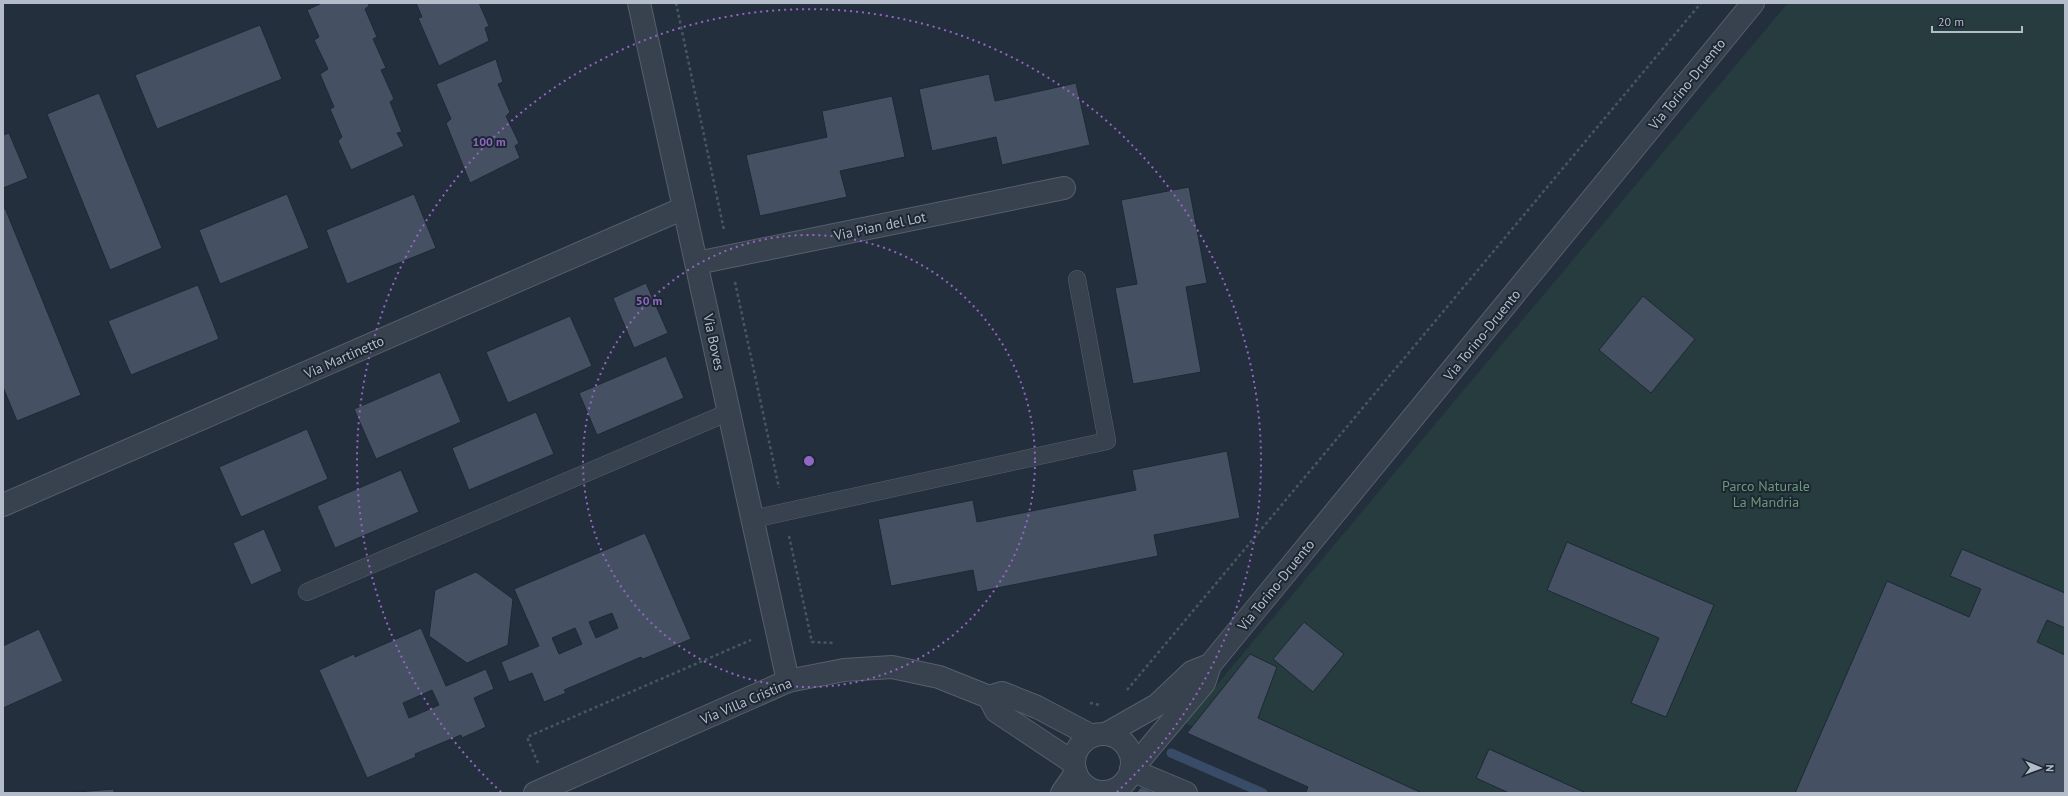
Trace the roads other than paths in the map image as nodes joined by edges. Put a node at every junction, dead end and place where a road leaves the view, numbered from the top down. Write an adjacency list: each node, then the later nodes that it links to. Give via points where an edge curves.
1 (639, 3): 4 (street, Via Boves)
2 (1752, 3): 11 (street, Via Torino-Druento)
3 (1064, 188): 5 (street, Via Pian del Lot)
4 (684, 208): 5 (street, Via Boves); 8 (street, Via Martinetto)
5 (697, 264): 7 (street, Via Boves)
6 (1077, 279): 9 (lane, via 1107,441)
7 (729, 412): 9 (street, Via Boves); 10 (lane)
8 (3, 505)
9 (753, 519): 12 (street, Via Boves)
10 (307, 592)
11 (1210, 665): 14 (street, Via Torino-Druento, via 1192,672 1157,705); 16 (street, Via Torino-Druento, via 1204,683)
12 (788, 682): 13 (street, Via Villa Cristina, via 844,670 892,667 939,677); 17 (street, Via Villa Cristina)
13 (989, 697): 14 (street, Via Villa Cristina, via 1002,693); 15 (street, via 996,711)
14 (1099, 735): 15 (street, via 1080,746 1075,754); 16 (street, via 1115,737 1124,742 1132,760)
15 (1075, 768): 18 (street, via 1086,787); 19 (street)
16 (1131, 770): 18 (street, via 1121,786); 20 (street)
17 (542, 790)
18 (1112, 791)
19 (1062, 793)
20 (1186, 793)

